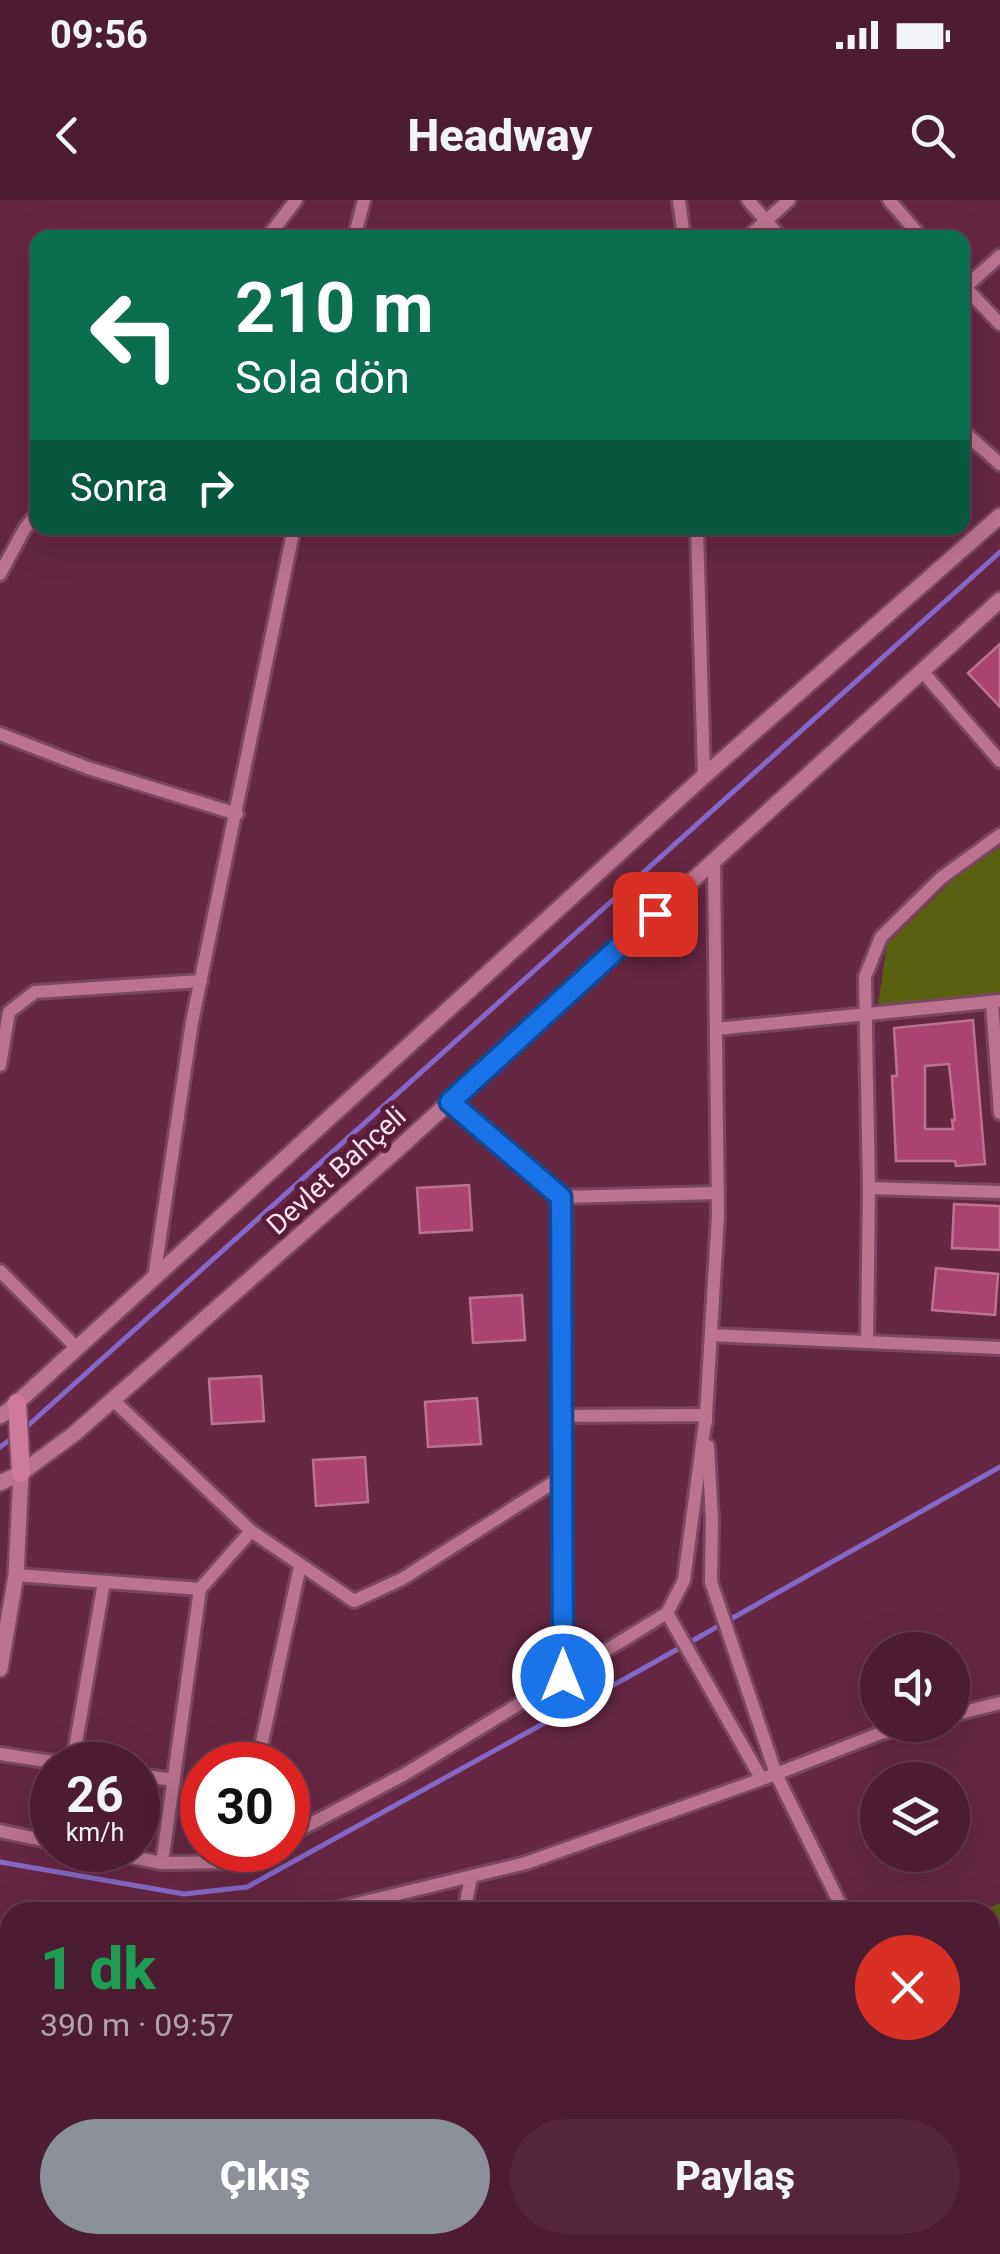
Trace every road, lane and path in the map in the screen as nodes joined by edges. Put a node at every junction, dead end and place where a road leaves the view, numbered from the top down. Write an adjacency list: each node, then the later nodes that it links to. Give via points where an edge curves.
1 (296, 200): 8 (street)
2 (364, 200): 9 (street)
3 (679, 200): 10 (street)
4 (748, 200): 7 (street)
5 (789, 200): 7 (street)
6 (889, 200): 13 (street)
7 (766, 221): 11 (street); 12 (street)
8 (273, 230)
9 (356, 230)
10 (683, 230)
11 (756, 230)
12 (774, 230)
13 (915, 230)
14 (1000, 256): 15 (street)
15 (970, 282)
16 (970, 293): 17 (street)
17 (1000, 324)
18 (970, 437): 19 (street)
19 (1000, 464)
20 (1000, 516): 29 (street, Devlet Bahçeli)
21 (30, 522): 24 (street)
22 (293, 535): 30 (street)
23 (697, 535): 29 (street)
24 (0, 574)
25 (1000, 600): 26 (street, Devlet Bahçeli)
26 (922, 671): 28 (street); 32 (street, Devlet Bahçeli)
27 (0, 734): 30 (street)
28 (1000, 762)
29 (704, 776): 45 (street, Devlet Bahçeli)
30 (236, 814): 33 (street)
31 (1000, 836): 35 (street, via 941,878 881,937 865,977)
32 (714, 861): 36 (street); 38 (street, Devlet Bahçeli)
33 (202, 981): 37 (street, via 35,992 9,1012); 45 (street)
34 (996, 1002): 35 (street); 39 (street)
35 (866, 1014): 36 (street); 40 (street)
36 (716, 1029): 42 (street)
37 (0, 1066)
38 (450, 1102): 43 (street); 50 (street, Devlet Bahçeli)
39 (1000, 1113)
40 (869, 1188): 41 (street); 47 (street)
41 (1000, 1192)
42 (718, 1193): 43 (street); 46 (street)
43 (561, 1197): 54 (street)
44 (0, 1271): 48 (street)
45 (154, 1278): 48 (street, Devlet Bahçeli)
46 (711, 1335): 47 (street); 52 (street)
47 (868, 1342): 49 (street)
48 (76, 1348): 51 (street, Devlet Bahçeli)
49 (1000, 1348)
50 (113, 1400): 55 (street, Devlet Bahçeli); 58 (street)
51 (17, 1402): 53 (street, Devlet Bahçeli); 55 (main road)
52 (706, 1415): 54 (street); 63 (street, via 684,1580); 74 (street, via 711,1582)
53 (0, 1416)
54 (562, 1416): 56 (street)
55 (21, 1473): 57 (street, Devlet Bahçeli); 60 (street)
56 (562, 1478): 59 (street, via 402,1579 354,1601); 66 (street)
57 (0, 1483)
58 (251, 1531): 59 (street); 62 (street)
59 (300, 1566): 71 (street)
60 (16, 1575): 61 (street); 64 (street)
61 (104, 1582): 62 (street); 70 (street)
62 (200, 1589): 76 (street)
63 (667, 1613): 66 (street); 74 (street)
64 (2, 1651): 65 (street)
65 (0, 1669)
66 (563, 1676): 77 (street)
67 (1000, 1703): 68 (street)
68 (970, 1711)
69 (860, 1741): 74 (street)
70 (76, 1742)
71 (262, 1742)
72 (0, 1754): 73 (street)
73 (30, 1759)
74 (769, 1776): 82 (street); 85 (street)
75 (160, 1778): 76 (street)
76 (174, 1780): 81 (street)
77 (310, 1824)
78 (0, 1832): 79 (street)
79 (30, 1838)
80 (180, 1861): 81 (street)
81 (162, 1863)
82 (471, 1877): 83 (street); 84 (street)
83 (393, 1902)
84 (466, 1902)
85 (838, 1902)

